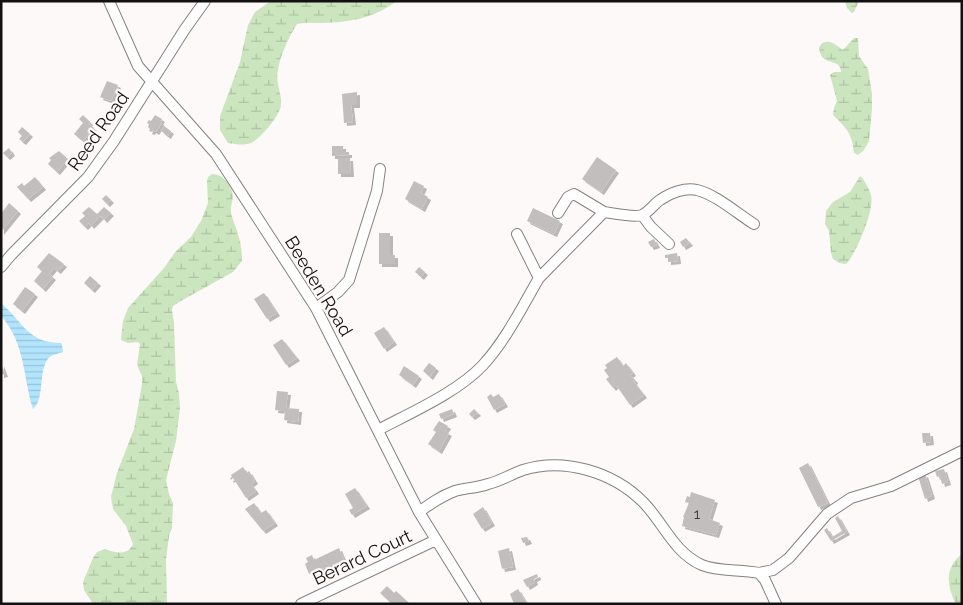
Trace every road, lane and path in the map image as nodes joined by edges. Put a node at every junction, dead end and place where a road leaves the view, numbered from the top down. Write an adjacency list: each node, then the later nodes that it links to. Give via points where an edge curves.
1 (109, 1): 3 (street, Beeden Road, via 138,66)
2 (205, 1): 3 (street, Reed Road)
3 (152, 82): 11 (street, Reed Road, via 88,177); 13 (street, Beeden Road, via 216,154)
4 (380, 169): 13 (street, via 377,191 349,280)
5 (604, 212): 6 (street, via 574,194 568,197); 7 (street); 12 (street)
6 (558, 213)
7 (642, 215): 8 (street, via 660,200 689,189 715,198); 10 (street)
8 (754, 224)
9 (517, 234): 12 (street)
10 (669, 244)
11 (1, 267)
12 (539, 278): 14 (street, via 502,341 482,366 458,386)
13 (316, 308): 14 (street, Beeden Road)
14 (378, 430): 16 (street, Beeden Road)
15 (962, 451): 18 (street, via 891,486 851,498 827,514 789,558 773,570)
16 (419, 512): 17 (street, Beeden Road); 18 (street, via 456,490 489,484 523,470 547,465 573,467 607,478 642,501 678,545 702,565)
17 (436, 540): 19 (street, Berard Court); 20 (street, Beeden Road)
18 (759, 573): 21 (street, via 766,580)
19 (301, 604)
20 (476, 604)
21 (776, 604)

